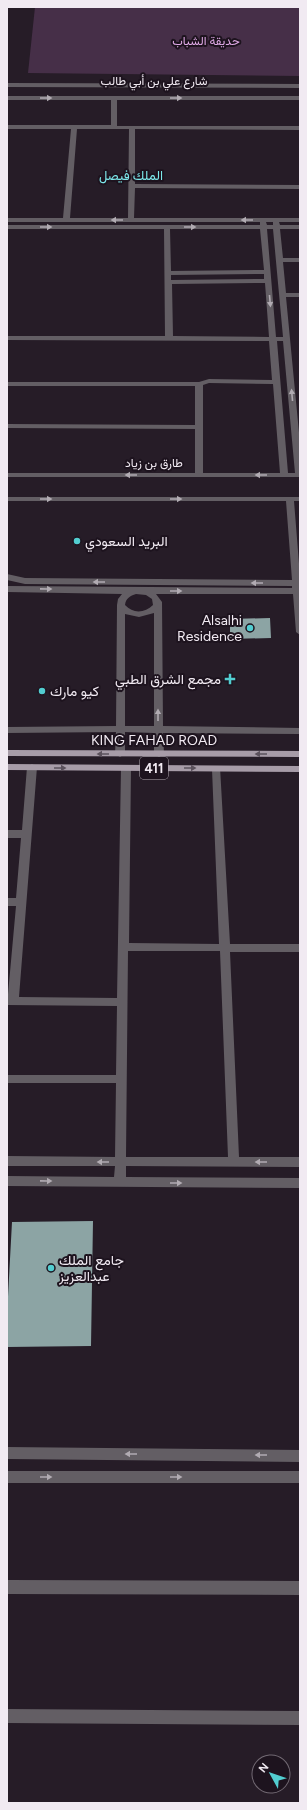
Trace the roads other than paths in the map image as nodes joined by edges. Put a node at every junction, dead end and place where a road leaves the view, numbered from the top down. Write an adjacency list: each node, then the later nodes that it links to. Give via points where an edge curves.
1 (7, 85): 2 (street)
2 (300, 86)
3 (7, 91): 4 (street, شارع علي بن أبي طالب)
4 (300, 92)
5 (7, 98): 6 (street, شارع علي بن أبي طالب, one-way to 6)
6 (114, 98): 7 (street, شارع علي بن أبي طالب, one-way to 7); 10 (street)
7 (300, 98)
8 (7, 127): 9 (street)
9 (74, 128): 10 (street); 16 (street)
10 (114, 128): 11 (street)
11 (132, 128): 12 (street); 13 (street)
12 (300, 128)
13 (131, 186): 14 (street); 17 (street)
14 (300, 187)
15 (7, 220): 16 (street)
16 (66, 220): 17 (street, one-way to 16)
17 (131, 220): 19 (street, one-way to 17)
18 (300, 220): 20 (street)
19 (264, 224): 20 (street); 22 (street, one-way to 19); 26 (street)
20 (276, 224): 23 (street); 24 (street)
21 (7, 227): 22 (street, one-way to 22)
22 (167, 227): 27 (street)
23 (300, 227)
24 (280, 260): 25 (street); 30 (street)
25 (300, 260)
26 (268, 272): 27 (street); 28 (street)
27 (168, 273): 29 (street)
28 (268, 281): 29 (street); 34 (street, one-way to 34)
29 (168, 282): 33 (street)
30 (283, 295): 31 (street); 35 (street)
31 (300, 295)
32 (7, 338): 33 (street)
33 (169, 338): 34 (street)
34 (273, 339): 35 (street); 38 (street)
35 (287, 339): 36 (street)
36 (290, 375): 37 (street); 46 (street, one-way to 36)
37 (300, 375)
38 (277, 382): 40 (street, via 209,381); 45 (street)
39 (7, 384): 40 (street)
40 (199, 384): 42 (street)
41 (7, 426): 42 (street)
42 (199, 427): 44 (street)
43 (7, 475): 44 (street, طارق بن زياد, one-way to 43)
44 (199, 475): 45 (street, طارق بن زياد, one-way to 44)
45 (284, 475): 46 (street, طارق بن زياد)
46 (300, 475)
47 (7, 499): 48 (street, one-way to 48)
48 (290, 499): 49 (street); 53 (street)
49 (300, 499)
50 (7, 577): 51 (street, one-way to 50, via 25,581)
51 (125, 582): 52 (street); 55 (street)
52 (156, 582): 53 (street, one-way to 52); 55 (street)
53 (296, 587): 55 (street, one-way to 53); 58 (street)
54 (7, 589): 55 (street, one-way to 55)
55 (139, 591): 56 (street, via 156,598); 57 (street, via 123,598)
56 (158, 602): 57 (street, via 154,609 145,614 128,612); 60 (street, one-way to 56)
57 (121, 605): 59 (street)
58 (300, 632)
59 (120, 729): 60 (street); 61 (street); 64 (street)
60 (158, 729): 62 (street); 65 (street)
61 (7, 730)
62 (300, 731)
63 (7, 754): 64 (main road, KING FAHAD ROAD / 411, one-way to 63)
64 (120, 754): 65 (main road, KING FAHAD ROAD / 411)
65 (158, 754): 66 (main road, KING FAHAD ROAD / 411, one-way to 65)
66 (300, 754)
67 (7, 767): 68 (main road, KING FAHAD ROAD / 411)
68 (32, 768): 69 (main road, KING FAHAD ROAD / 411, one-way to 69); 73 (street)
69 (126, 768): 70 (main road, KING FAHAD ROAD / 411, one-way to 70); 76 (street)
70 (218, 769): 71 (main road, KING FAHAD ROAD / 411); 77 (street)
71 (300, 769)
72 (7, 834): 73 (street)
73 (27, 834): 75 (street)
74 (7, 902): 75 (street)
75 (21, 902): 79 (street)
76 (124, 946): 77 (street); 80 (street)
77 (225, 947): 78 (street); 85 (street)
78 (300, 948)
79 (10, 1001): 80 (street)
80 (123, 1002): 82 (street)
81 (7, 1079): 82 (street)
82 (121, 1079): 84 (street)
83 (7, 1161): 84 (street, one-way to 83)
84 (120, 1162): 85 (street); 88 (street)
85 (234, 1162): 86 (street, one-way to 85)
86 (300, 1162)
87 (7, 1181): 88 (street, one-way to 88)
88 (120, 1183): 89 (street, one-way to 89)
89 (300, 1183)
90 (7, 1453): 91 (street, one-way to 90)
91 (300, 1456)
92 (300, 1477): 93 (street, one-way to 92)
93 (7, 1478)
94 (7, 1587): 95 (street)
95 (300, 1588)
96 (7, 1716): 97 (street)
97 (300, 1718)

